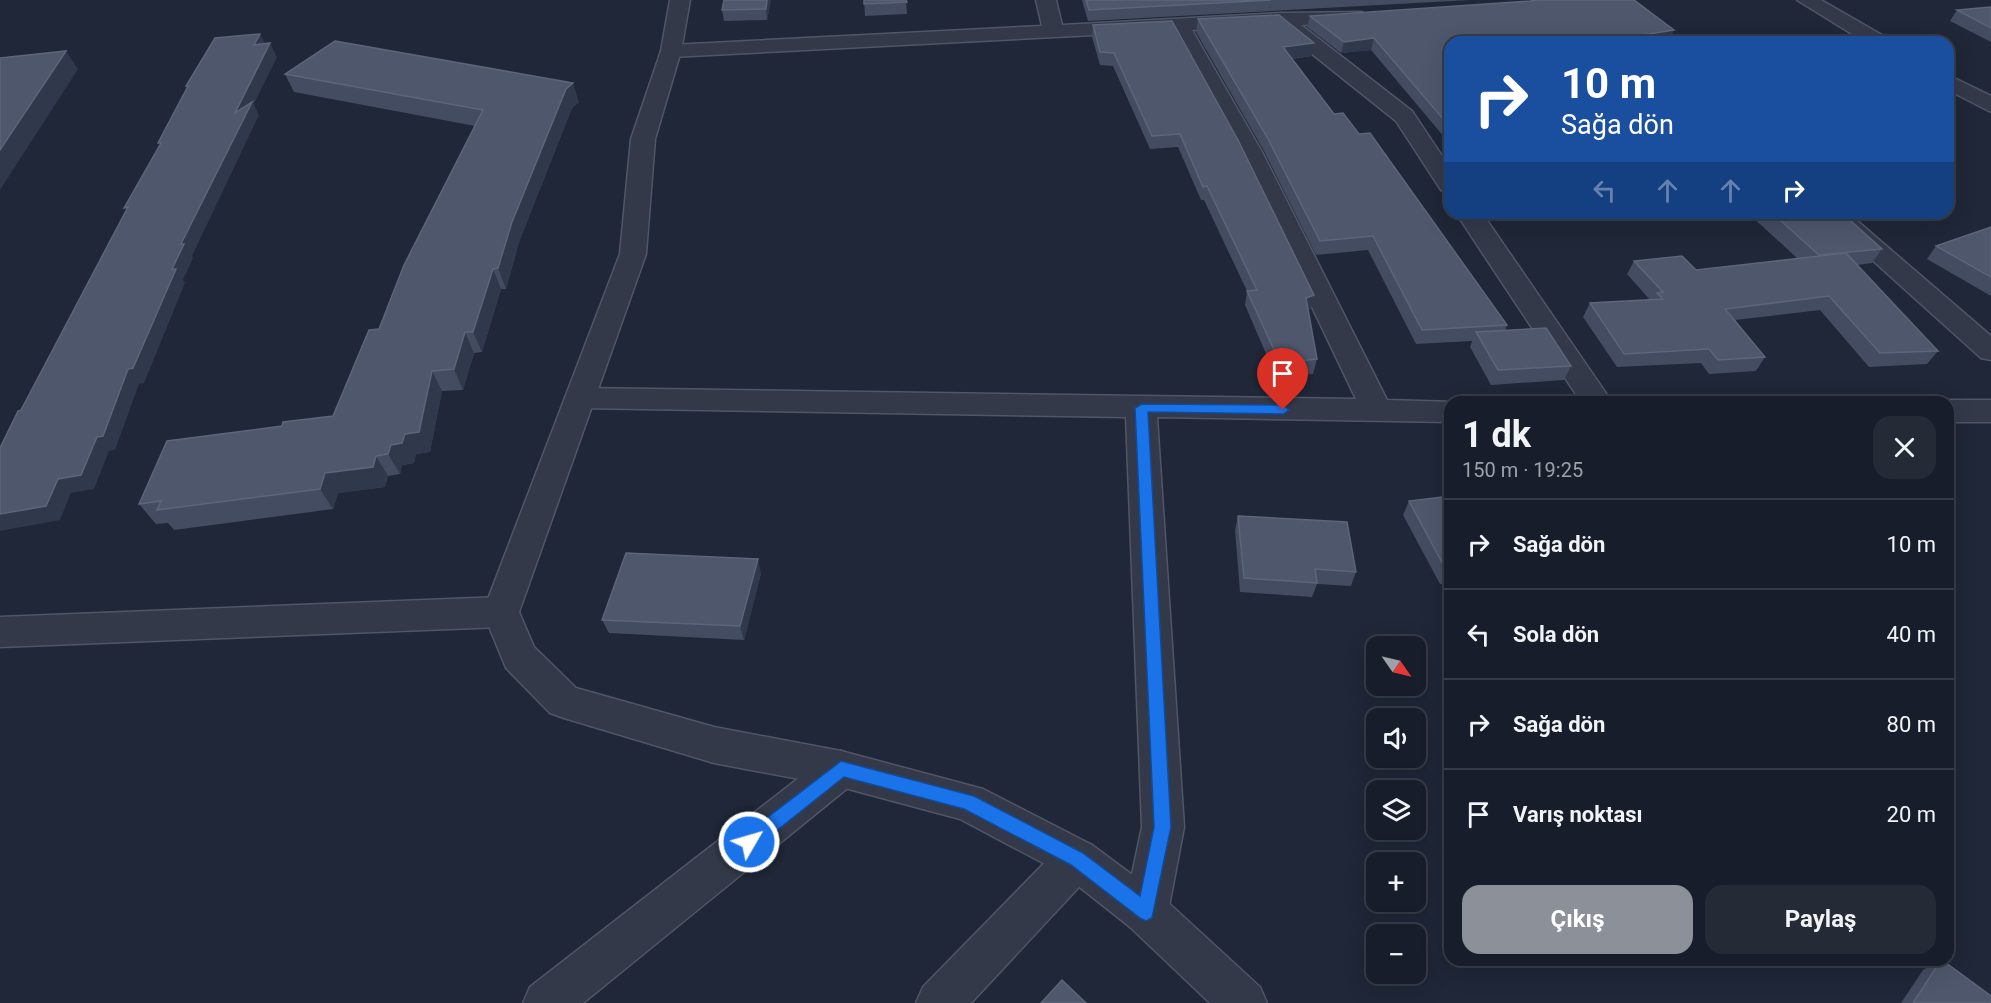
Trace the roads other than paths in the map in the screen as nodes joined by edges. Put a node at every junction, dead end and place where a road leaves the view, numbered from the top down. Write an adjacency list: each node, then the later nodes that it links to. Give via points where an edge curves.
1 (680, 0): 9 (street)
2 (1046, 0): 7 (street)
3 (1807, 0): 8 (street)
4 (1379, 15): 5 (street)
5 (1281, 20): 6 (street); 12 (street, via 1404,116)
6 (1178, 24): 7 (street); 19 (street, via 1250,152)
7 (1053, 30): 9 (street)
8 (1870, 36)
9 (671, 51): 17 (street, via 643,139 633,254)
10 (1954, 84): 11 (street)
11 (1991, 105)
12 (1444, 176)
13 (1473, 219): 16 (street)
14 (1840, 219): 15 (street)
15 (1991, 351)
16 (1592, 396)
17 (580, 398): 18 (street); 23 (street)
18 (1142, 408): 19 (street); 27 (street, via 1163,827)
19 (1377, 411): 20 (street)
20 (1444, 411)
21 (1954, 411): 22 (street)
22 (1991, 411)
23 (501, 612): 24 (street); 25 (street, via 519,657 564,701 714,745)
24 (0, 632)
25 (841, 769): 26 (street, via 968,802); 28 (street)
26 (1077, 859): 27 (street); 29 (street)
27 (1146, 912): 30 (street)
28 (546, 1003)
29 (939, 1003)
30 (1244, 1003)

